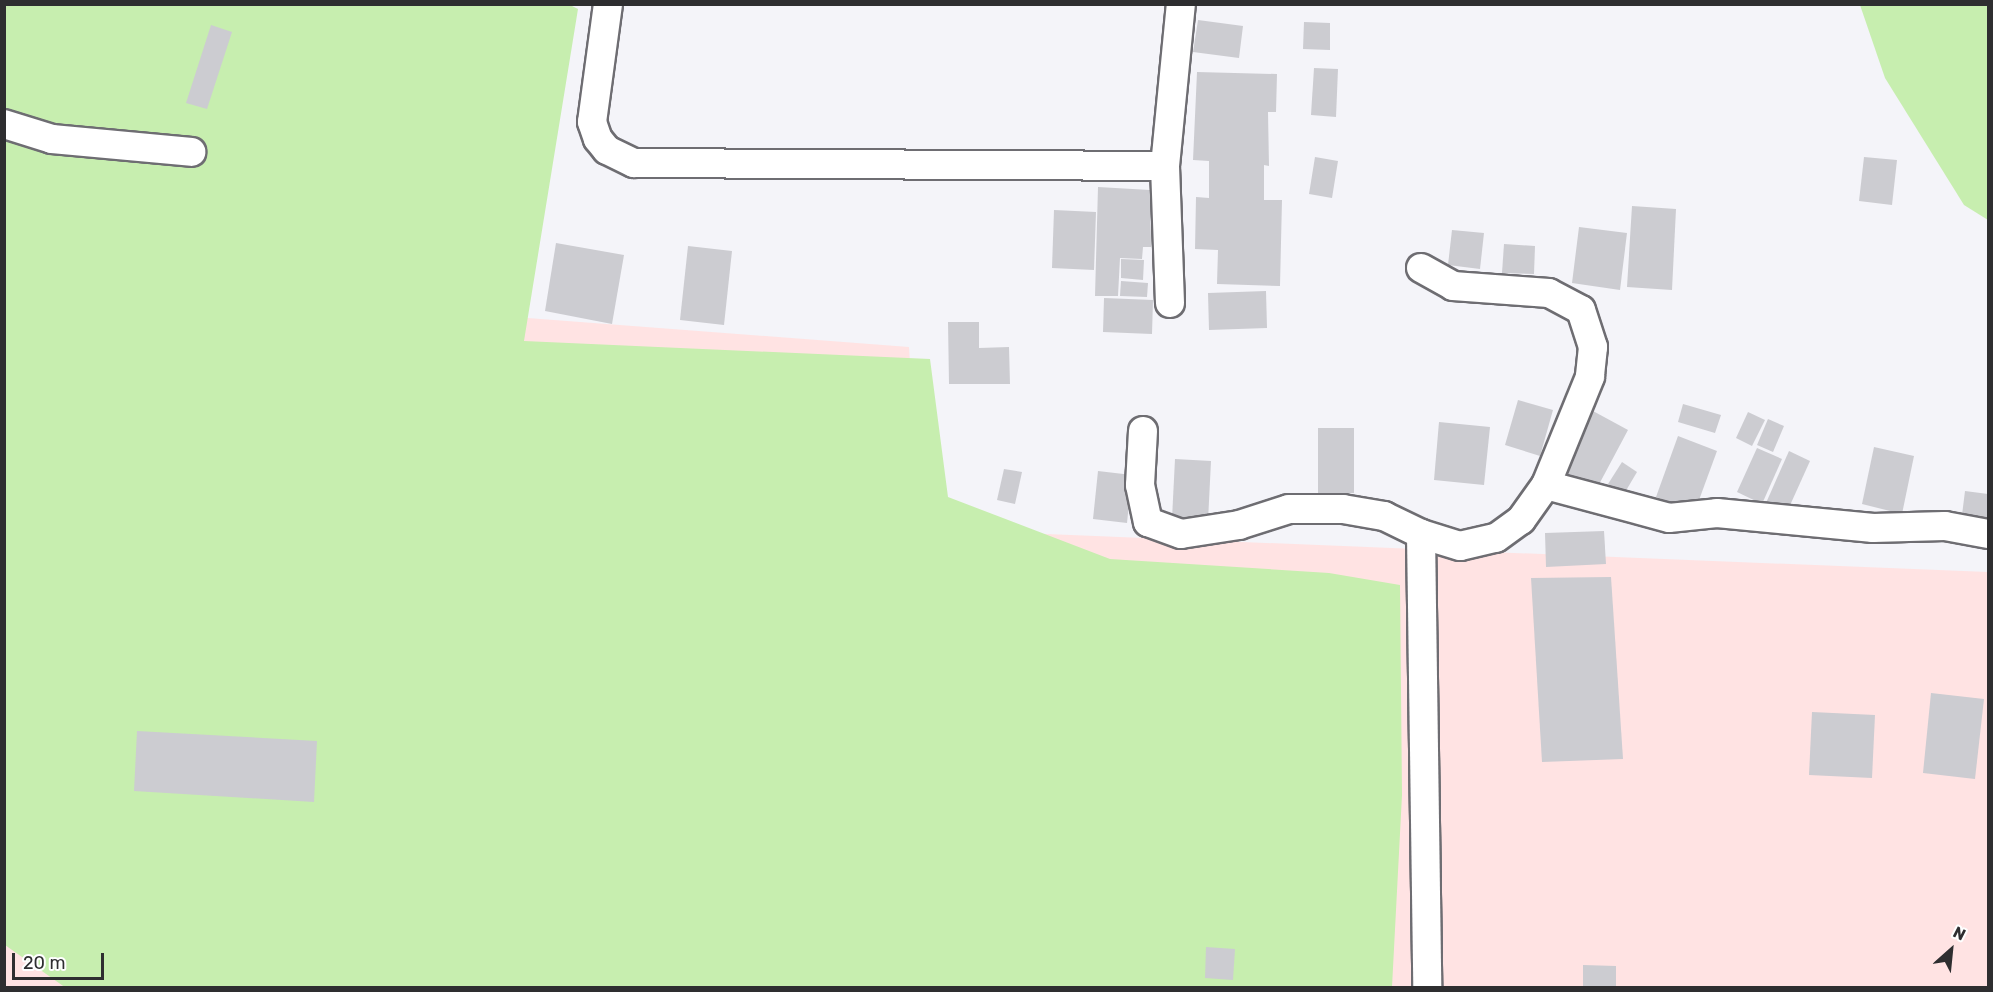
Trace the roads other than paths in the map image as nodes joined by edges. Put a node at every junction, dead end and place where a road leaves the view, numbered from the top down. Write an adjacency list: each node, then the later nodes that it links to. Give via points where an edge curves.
1 (608, 4): 5 (street, via 592,122 607,150 634,163)
2 (1181, 4): 5 (street)
3 (4, 124): 4 (street, via 52,139)
4 (191, 152)
5 (1165, 166): 7 (street)
6 (1421, 268): 9 (street, via 1453,286 1549,293 1581,310 1593,347 1590,377)
7 (1170, 303)
8 (1143, 431): 10 (street, via 1140,485 1148,522 1181,534 1239,525 1289,509 1343,509 1384,516)
9 (1546, 484): 10 (street, via 1521,520 1496,538 1460,546); 11 (street, via 1669,518 1717,513 1873,528 1945,526)
10 (1421, 534): 12 (street)
11 (1989, 534)
12 (1427, 987)

